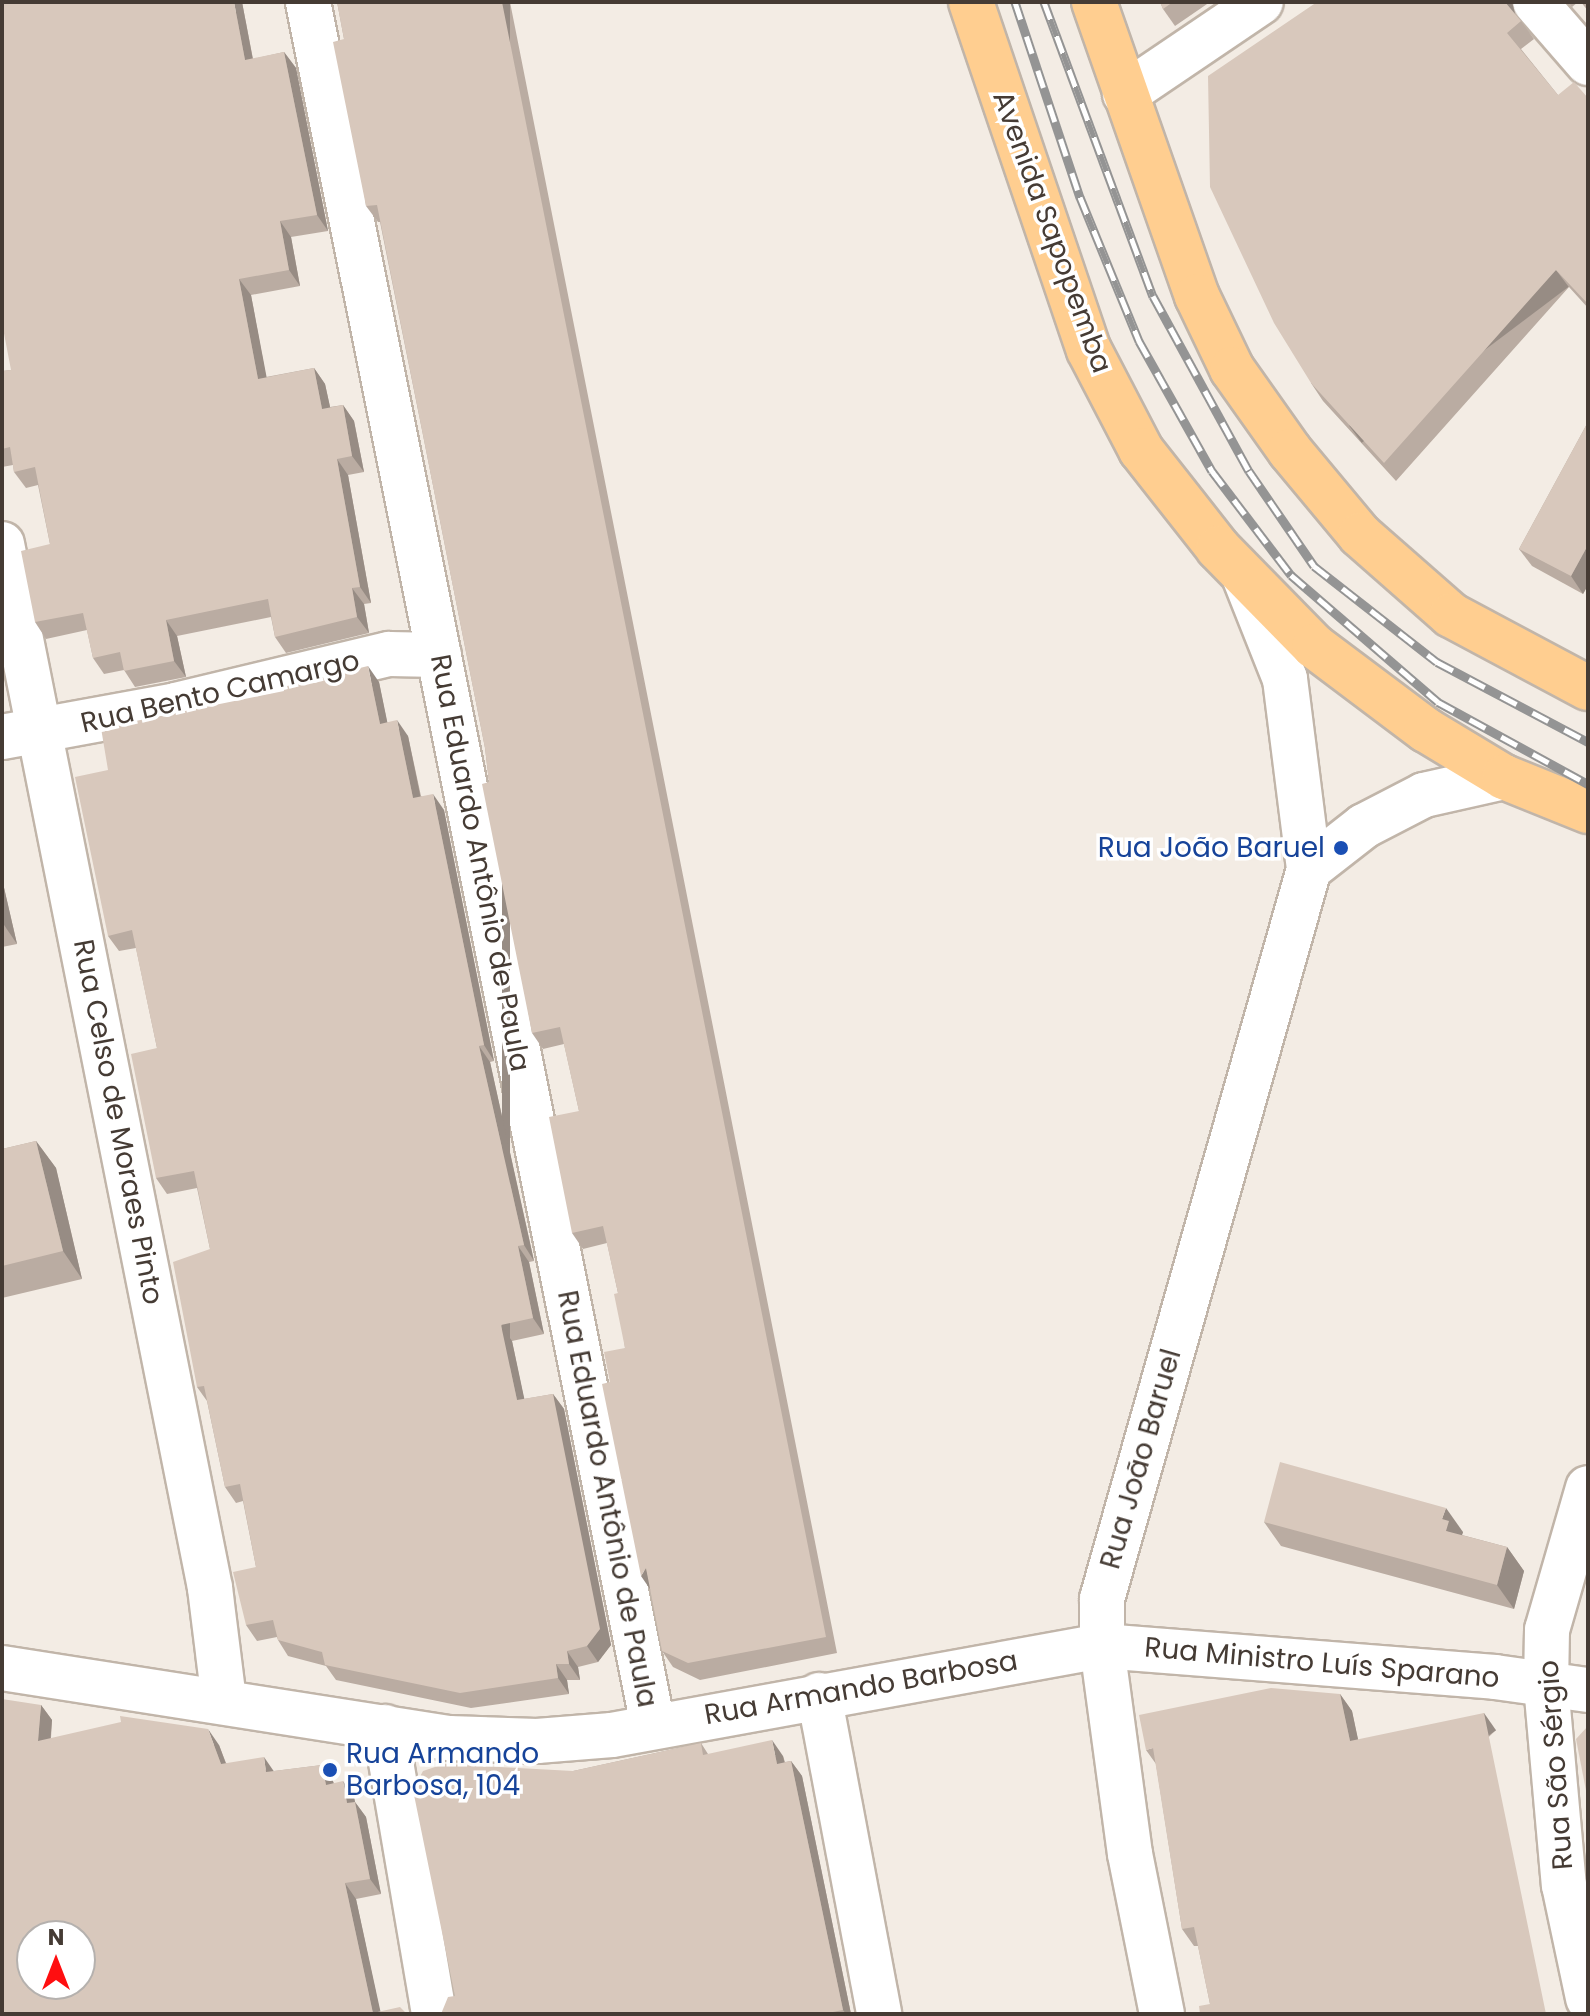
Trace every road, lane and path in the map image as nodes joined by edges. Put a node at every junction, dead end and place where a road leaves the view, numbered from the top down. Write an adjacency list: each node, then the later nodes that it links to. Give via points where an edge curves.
1 (308, 2): 10 (street, Rua Eduardo Antônio de Paula)
2 (971, 2): 9 (main road, Avenida Sapopemba, via 1089,350 1141,450)
3 (1094, 2): 7 (main road)
4 (1261, 2): 7 (street)
5 (1535, 2): 6 (street)
6 (1588, 63)
7 (1125, 94): 11 (main road, via 1197,296 1232,369 1290,451 1360,535 1451,615)
8 (2, 544): 12 (street, Rua Celso de Moraes Pinto)
9 (1243, 575): 13 (main road, Avenida Sapopemba, via 1314,646 1426,730); 15 (street, Rua João Baruel, via 1285,679)
10 (439, 655): 12 (street, Rua Bento Camargo, via 389,654); 22 (street, Rua Eduardo Antônio de Paula)
11 (1588, 688)
12 (22, 734): 21 (street, Rua Celso de Moraes Pinto, via 210,1588)
13 (1504, 777): 14 (main road, Avenida Sapopemba); 15 (street, via 1424,795 1364,826)
14 (1588, 811)
15 (1309, 869): 17 (street, Rua João Baruel, via 1102,1599)
16 (1588, 1488): 19 (street, Rua São Sérgio, via 1547,1630)
17 (1102, 1646): 19 (street, Rua Ministro Luís Sparano); 20 (street, Rua Armando Barbosa); 27 (street, Rua João Baruel, via 1130,1854)
18 (2, 1668): 21 (street, Rua Armando Barbosa)
19 (1567, 1688): 24 (street, Rua São Sérgio, via 1564,1885)
20 (819, 1695): 22 (street, Rua Armando Barbosa); 26 (street)
21 (224, 1701): 23 (street, Rua Armando Barbosa)
22 (653, 1725): 23 (street, Rua Armando Barbosa, via 612,1735 537,1741 449,1738)
23 (385, 1727): 25 (street)
24 (1588, 1998)
25 (434, 2014)
26 (879, 2014)
27 (1162, 2014)

